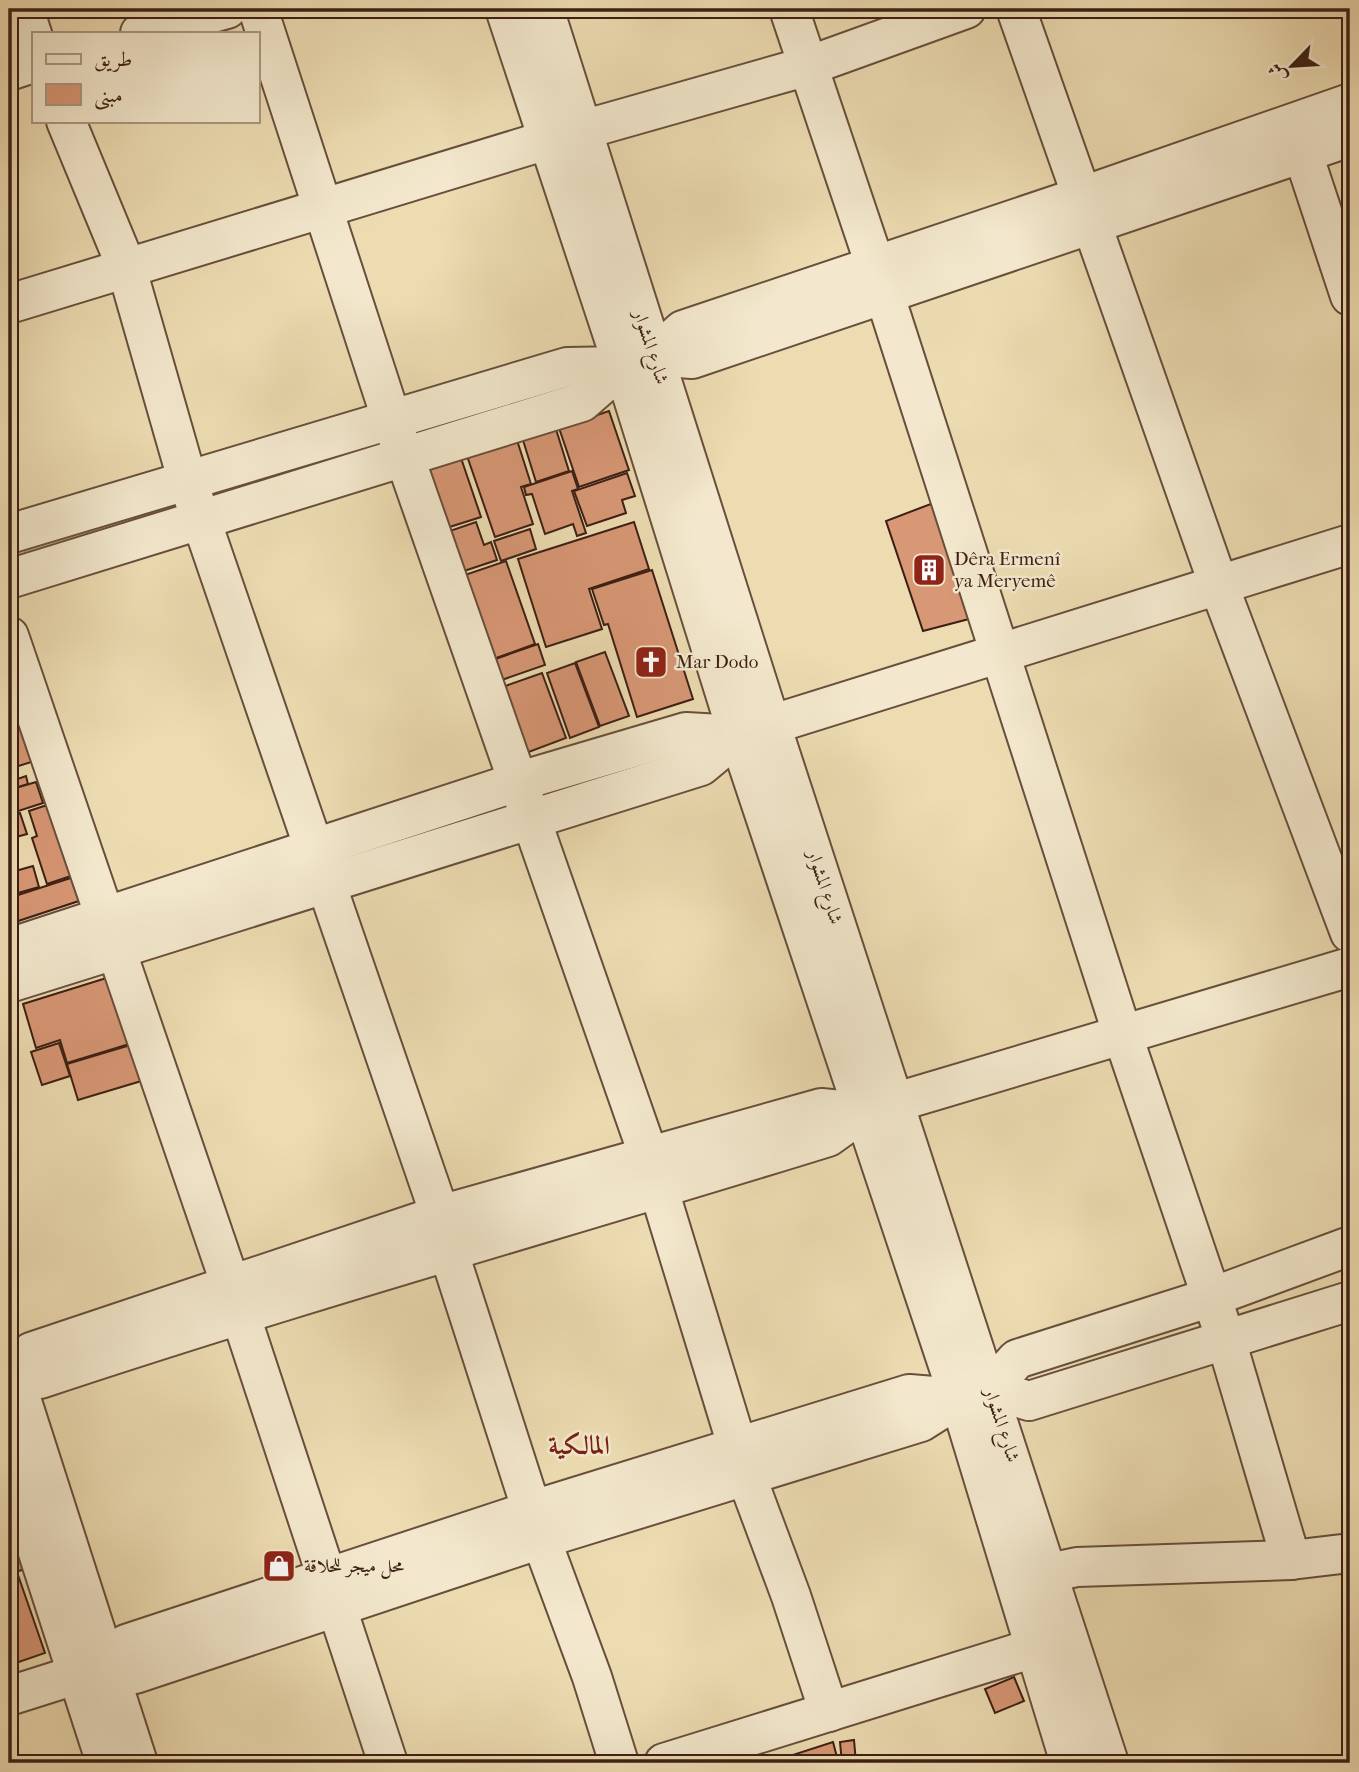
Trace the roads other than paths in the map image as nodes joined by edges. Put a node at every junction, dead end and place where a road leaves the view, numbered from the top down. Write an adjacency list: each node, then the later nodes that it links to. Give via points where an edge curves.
1 (24, 9): 10 (street)
2 (227, 9): 9 (street)
3 (258, 9): 19 (street)
4 (505, 9): 16 (street, شارع المشوار)
5 (544, 9): 16 (street, شارع المشوار)
6 (789, 9): 12 (street)
7 (966, 9): 12 (street)
8 (1016, 9): 20 (street)
9 (144, 32)
10 (32, 34)
11 (32, 64): 13 (street)
12 (808, 66): 16 (street); 22 (street)
13 (9, 71)
14 (1350, 103): 20 (street)
15 (66, 122): 21 (street)
16 (563, 135): 19 (street); 25 (street, شارع المشوار)
17 (1350, 137): 18 (street)
18 (1303, 154): 20 (street); 23 (street)
19 (324, 208): 21 (street); 26 (street)
20 (1087, 210): 22 (street); 33 (street)
21 (126, 266): 24 (street); 28 (street)
22 (880, 280): 25 (street, via 683,330); 35 (street)
23 (1350, 296)
24 (9, 304)
25 (639, 361): 26 (street, via 567,367); 27 (street, via 582,402); 36 (street, شارع المشوار)
26 (391, 421): 27 (street); 28 (street)
27 (406, 456): 29 (street); 37 (street)
28 (187, 479): 29 (street); 30 (street)
29 (201, 519): 32 (street); 39 (street)
30 (9, 534)
31 (1350, 544): 33 (street)
32 (9, 579)
33 (1219, 586): 35 (street); 41 (street)
34 (9, 636): 42 (street)
35 (1002, 654): 36 (street); 46 (street)
36 (755, 730): 37 (street, via 686,732); 38 (street, via 701,766); 47 (street, شارع المشوار)
37 (520, 781): 38 (street); 39 (street)
38 (532, 818): 40 (street); 48 (street)
39 (313, 849): 40 (street); 42 (street)
40 (325, 885): 42 (street); 49 (street)
41 (1350, 933)
42 (109, 934): 43 (street); 45 (street); 53 (street)
43 (9, 948)
44 (1350, 967): 46 (street)
45 (9, 983)
46 (1123, 1037): 47 (street); 52 (street)
47 (879, 1106): 48 (street, via 828,1138); 57 (street, شارع المشوار)
48 (653, 1172): 49 (street); 51 (street); 58 (street)
49 (440, 1215): 51 (street); 53 (street)
50 (1350, 1246): 52 (street)
51 (449, 1253): 53 (street); 60 (street)
52 (1212, 1297): 55 (street); 57 (street, via 1017,1359)
53 (235, 1298): 56 (street, via 40,1379); 64 (street)
54 (1350, 1301): 55 (street)
55 (1226, 1340): 57 (street, via 1029,1401); 62 (street)
56 (10, 1368): 66 (street)
57 (974, 1394): 58 (street, via 921,1422); 63 (street, شارع المشوار)
58 (743, 1462): 60 (street); 68 (street)
59 (9, 1463): 66 (street)
60 (537, 1525): 64 (street); 72 (street)
61 (1350, 1553): 62 (street)
62 (1291, 1560): 63 (street, via 1077,1567)
63 (1031, 1577): 65 (street, شارع المشوار); 75 (street, شارع المشوار)
64 (332, 1592): 66 (street, via 135,1674); 71 (street)
65 (1034, 1648): 68 (street); 74 (street, شارع المشوار)
66 (93, 1670): 67 (street); 69 (street); 70 (street)
67 (9, 1696)
68 (829, 1712): 73 (street)
69 (106, 1763)
70 (138, 1763)
71 (388, 1763)
72 (619, 1763)
73 (664, 1763)
74 (1070, 1763)
75 (1109, 1763)

